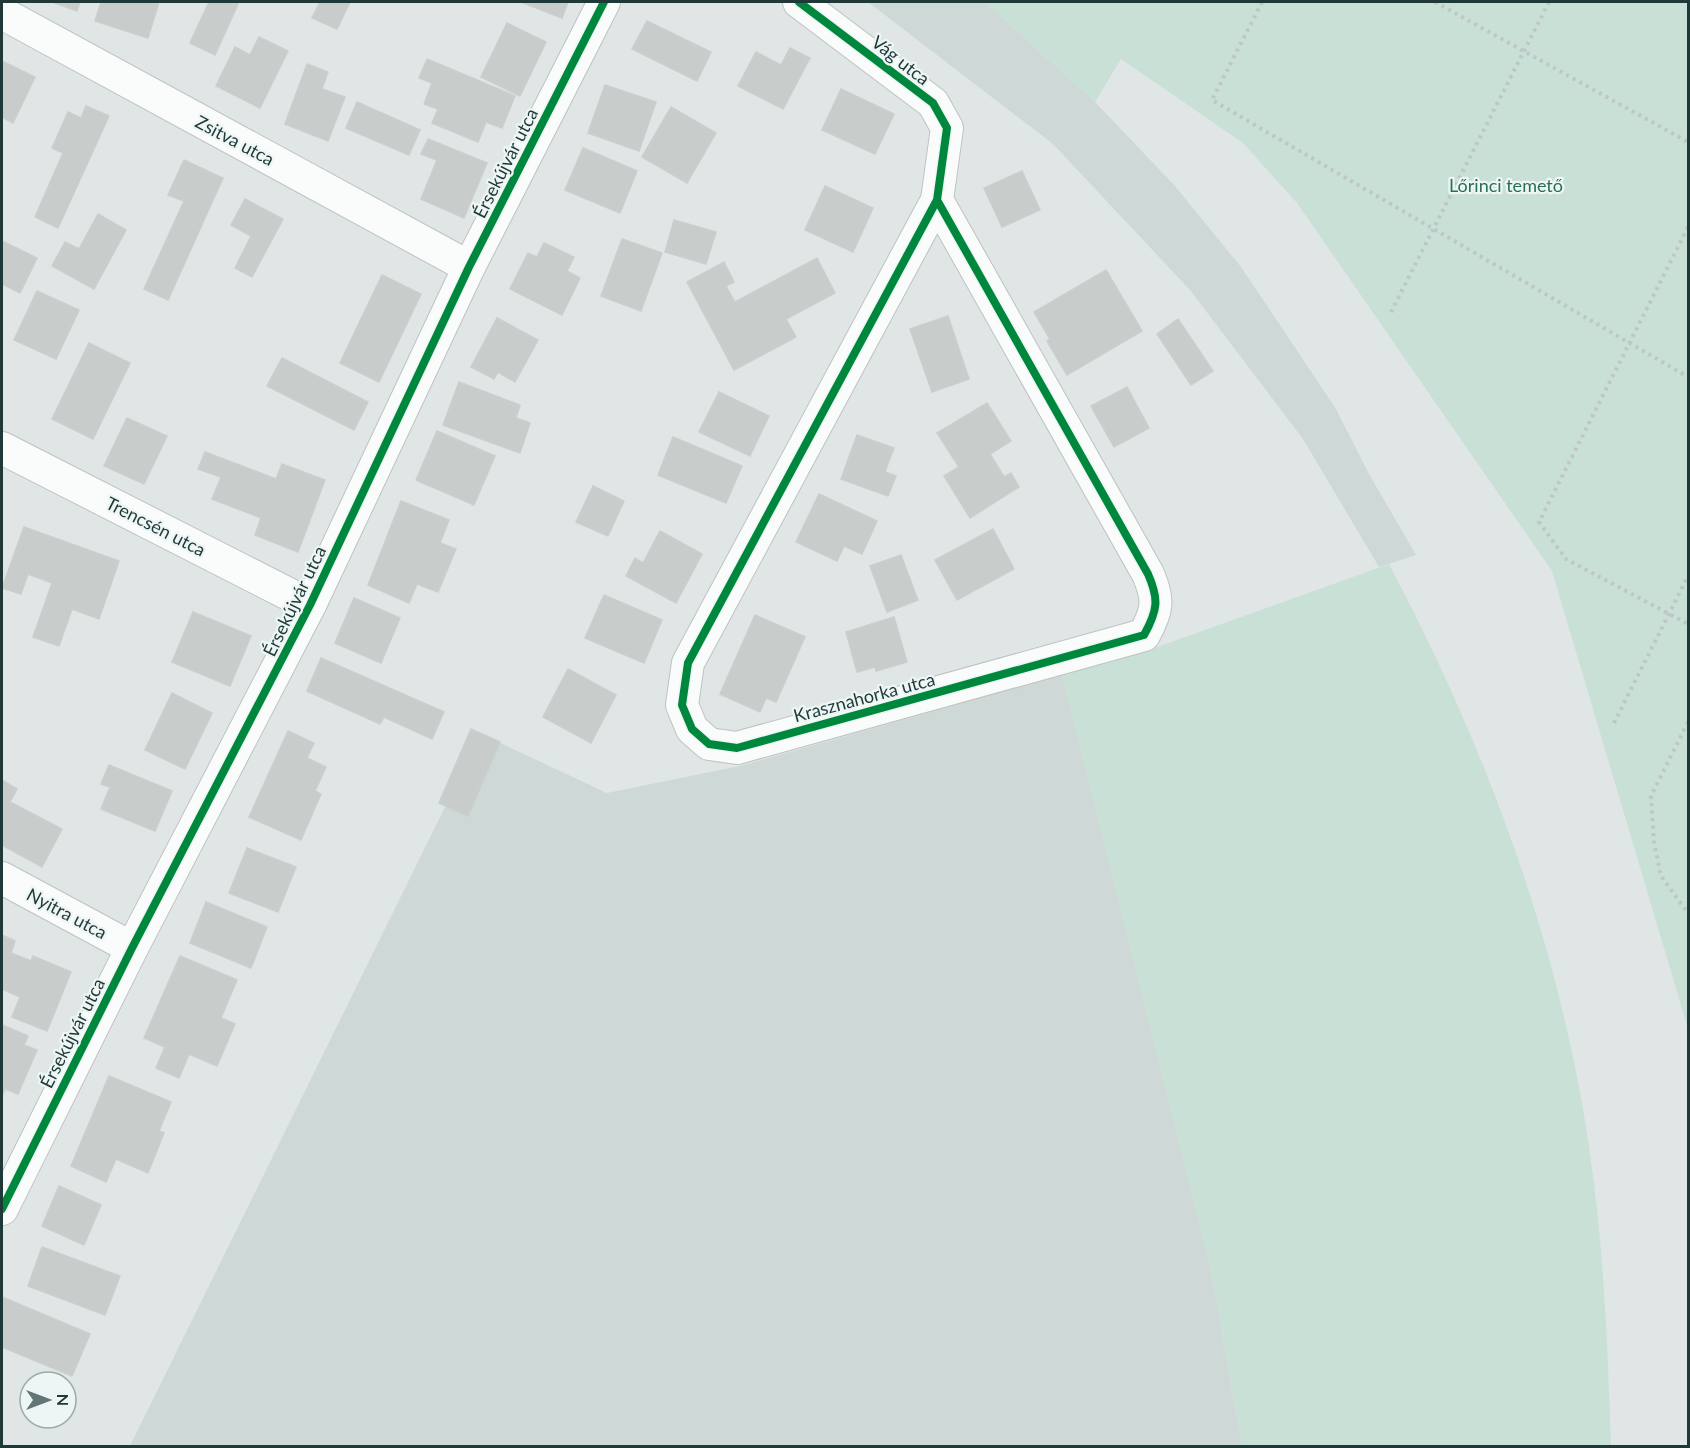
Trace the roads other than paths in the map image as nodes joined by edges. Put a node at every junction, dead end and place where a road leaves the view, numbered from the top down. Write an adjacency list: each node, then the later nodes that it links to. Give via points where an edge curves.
1 (604, 2): 5 (street, Érsekújvár utca)
2 (799, 2): 4 (street, Vág utca, via 933,104 947,128)
3 (2, 13): 5 (street, Zsitva utca)
4 (937, 200): 4 (street, Krasznahorka utca, via 688,663 682,705 692,729 709,744 737,747 1144,635 1154,618 1156,592 1148,574)
5 (469, 267): 7 (street, Érsekújvár utca)
6 (2, 448): 7 (street, Trencsén utca)
7 (310, 605): 9 (street, Érsekújvár utca)
8 (2, 878): 9 (street, Nyitra utca)
9 (132, 948): 10 (street, Érsekújvár utca)
10 (2, 1209)

